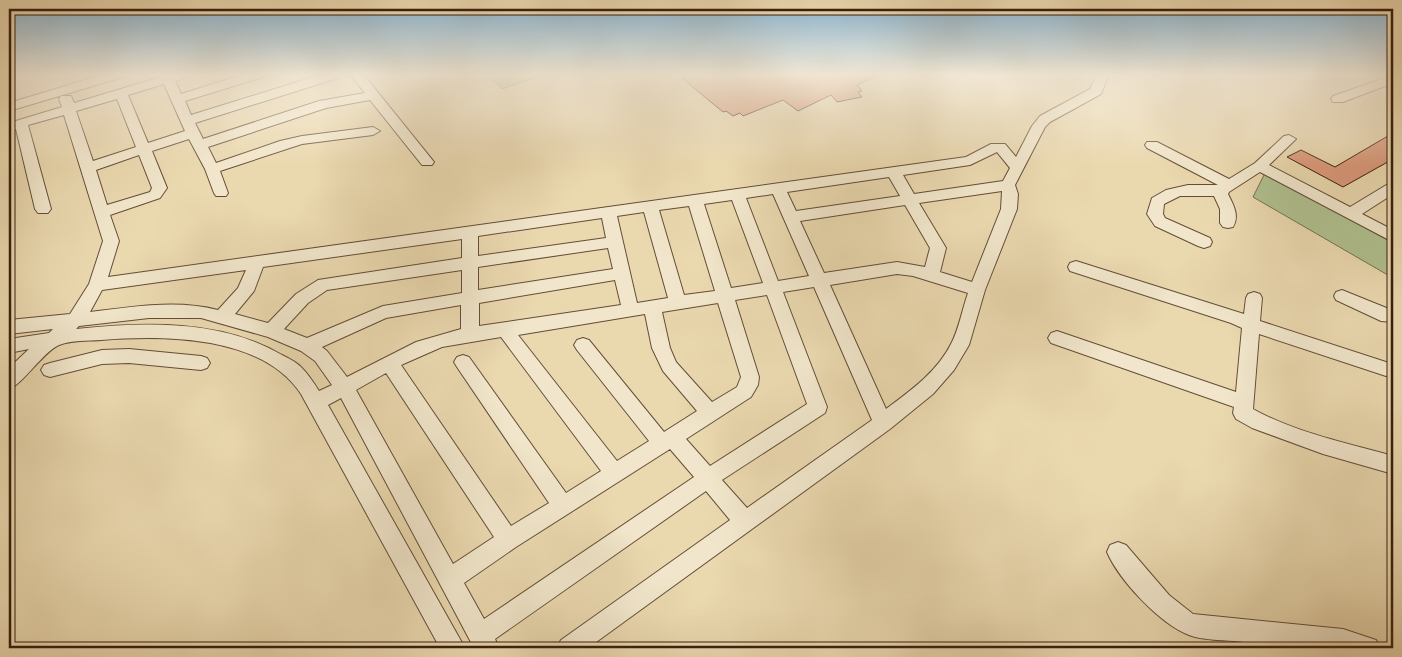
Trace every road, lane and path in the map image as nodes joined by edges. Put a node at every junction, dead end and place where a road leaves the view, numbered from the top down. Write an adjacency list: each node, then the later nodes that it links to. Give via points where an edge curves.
1 (68, 104): 19 (street)
2 (64, 105): 10 (street)
3 (66, 105): 11 (street)
4 (126, 105): 16 (street)
5 (179, 105): 13 (street)
6 (262, 105): 13 (street)
7 (321, 105): 13 (street)
8 (380, 105): 17 (street)
9 (1070, 105): 20 (street, via 1039,126)
10 (9, 115)
11 (15, 125): 32 (street)
12 (373, 131): 21 (street, via 293,142)
13 (193, 133): 16 (street); 21 (street)
14 (1289, 139): 18 (street)
15 (1152, 145): 26 (street)
16 (144, 149): 19 (street); 34 (street, via 160,188 158,192)
17 (427, 162)
18 (1260, 166): 26 (street); 35 (street)
19 (89, 167): 34 (street)
20 (1017, 168): 22 (street, via 1000,147 996,147 970,161); 23 (street)
21 (212, 169): 27 (street)
22 (893, 171): 25 (street); 30 (street)
23 (1008, 185): 30 (street); 50 (street, via 1011,194 1009,209)
24 (1393, 187): 35 (street)
25 (778, 188): 28 (street); 36 (street)
26 (1226, 188): 37 (street); 41 (street, via 1182,190 1169,193 1157,202 1155,214 1160,222)
27 (221, 193)
28 (737, 194): 29 (street); 49 (street)
29 (695, 200): 31 (street); 51 (street)
30 (909, 200): 36 (street); 46 (street, via 938,248)
31 (650, 205): 33 (street); 55 (street)
32 (43, 209)
33 (608, 211): 38 (street); 40 (street)
34 (102, 212): 48 (street, via 111,241)
35 (1350, 214): 39 (street)
36 (791, 217): 47 (street)
37 (1228, 223)
38 (470, 231): 42 (street); 43 (street)
39 (1393, 237)
40 (614, 242): 43 (street); 45 (street)
41 (1204, 242)
42 (256, 262): 48 (street); 59 (street, via 247,292)
43 (469, 263): 53 (street); 64 (street, via 324,284 304,295)
44 (1076, 267): 61 (street)
45 (622, 273): 53 (street); 57 (street)
46 (931, 276): 47 (street, via 897,268); 50 (street)
47 (820, 281): 49 (street); 82 (street)
48 (97, 285): 60 (street)
49 (772, 288): 51 (street); 86 (street, via 818,406)
50 (977, 290): 82 (street, via 960,345 948,365 926,389)
51 (724, 295): 55 (street); 81 (street, via 750,377 744,392)
52 (1342, 296): 58 (street)
53 (469, 297): 65 (street); 71 (street, via 383,312)
54 (1254, 298): 61 (street)
55 (678, 302): 56 (street)
56 (652, 306): 57 (street); 81 (street, via 661,348 669,366)
57 (630, 309): 63 (street)
58 (1393, 316)
59 (222, 317): 60 (street, via 177,311); 64 (street)
60 (77, 318): 62 (street); 66 (street)
61 (1252, 323): 72 (street); 75 (street); 80 (street)
62 (9, 327)
63 (504, 330): 65 (street); 85 (street)
64 (272, 331): 71 (street)
65 (470, 334): 74 (street, via 422,347)
66 (53, 338): 68 (street, via 132,332 193,333); 70 (street); 77 (street)
67 (1057, 338): 80 (street)
68 (218, 339): 76 (street, via 196,369 120,356 102,357); 79 (street, via 246,345 272,356 292,370)
69 (582, 345): 83 (street)
70 (9, 346)
71 (307, 346): 78 (street, via 326,362)
72 (1340, 349)
73 (463, 362): 87 (street)
74 (390, 363): 78 (street); 89 (street)
75 (1386, 369)
76 (50, 370)
77 (11, 375)
78 (345, 388): 79 (street); 91 (street)
79 (316, 402): 93 (street)
80 (1244, 403): 84 (street, via 1243,413 1259,422)
81 (711, 414): 83 (street)
82 (883, 423): 88 (street)
83 (668, 440): 85 (street); 86 (street)
84 (1393, 465)
85 (614, 473): 87 (street)
86 (707, 478): 88 (street); 92 (street)
87 (563, 506): 89 (street)
88 (745, 522): 94 (street)
89 (508, 540): 91 (street)
90 (1118, 552): 95 (street, via 1168,611 1181,621 1192,625 1343,641)
91 (449, 580): 92 (street)
92 (483, 642)
93 (453, 648)
94 (569, 648)
95 (1368, 648)

